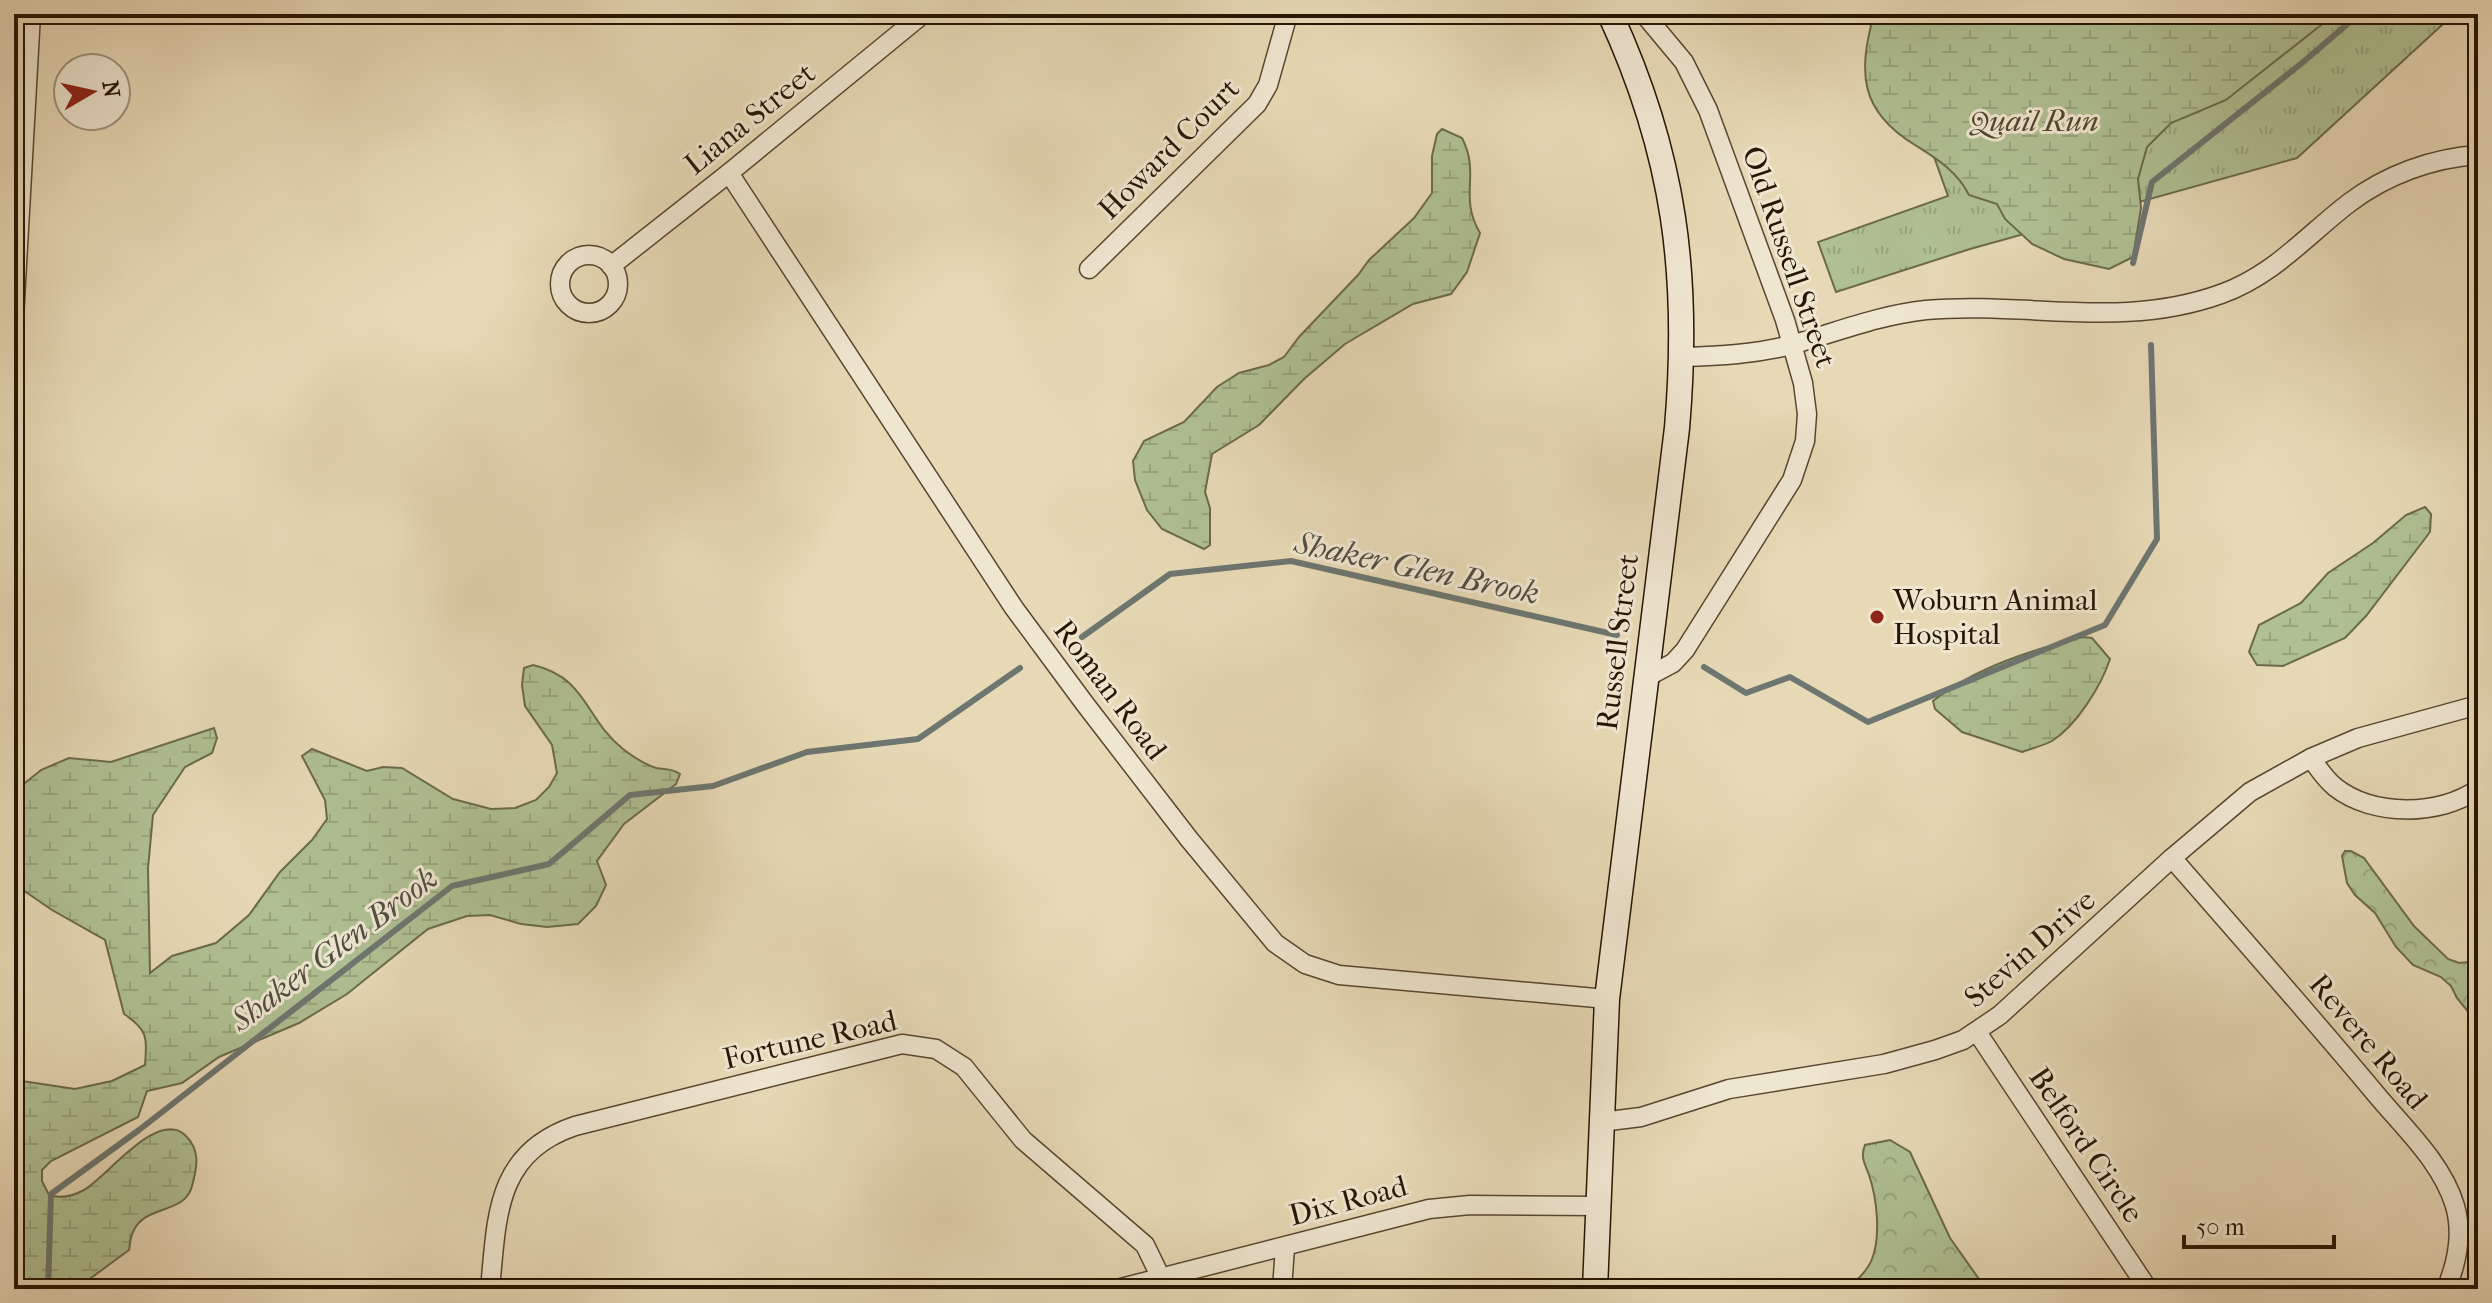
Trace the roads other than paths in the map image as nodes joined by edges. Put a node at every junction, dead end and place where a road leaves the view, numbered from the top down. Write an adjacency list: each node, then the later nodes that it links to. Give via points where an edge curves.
1 (31, 14): 10 (street)
2 (923, 14): 7 (street, Liana Street)
3 (1288, 14): 9 (street, Howard Court, via 1268,85 1257,104)
4 (1610, 14): 12 (street, Russell Street, via 1659,145 1679,252)
5 (1644, 14): 11 (street, Old Russell Street, via 1701,92)
6 (2478, 155): 11 (street, via 2415,167 2371,188 2266,272 2195,302 2099,314 1926,310 1867,320)
7 (729, 173): 8 (street, Liana Street); 18 (street, Roman Road, via 1046,652 1275,943 1305,964 1339,975)
8 (611, 266)
9 (1089, 269)
10 (14, 318)
11 (1792, 344): 12 (street, via 1736,356); 13 (street, Old Russell Street, via 1807,414 1802,455 1792,480 1685,650)
12 (1683, 357): 13 (street, Russell Street)
13 (1645, 678): 18 (street, Russell Street)
14 (2478, 705): 15 (street, Stevin Drive, via 2381,731)
15 (2311, 758): 16 (street, via 2334,786 2356,799 2402,809 2439,808); 17 (street, Stevin Drive, via 2250,792)
16 (2478, 789)
17 (2172, 858): 19 (street, Stevin Drive); 29 (street, Revere Road, via 2439,1172 2459,1226 2457,1257)
18 (1607, 999): 20 (street, Russell Street)
19 (1977, 1032): 20 (street, Stevin Drive, via 1884,1064 1743,1086 1641,1117); 28 (street, Belford Circle)
20 (1601, 1122): 21 (street, Russell Street)
21 (1598, 1206): 22 (street, Dix Road, via 1440,1207); 27 (street, Russell Street)
22 (1285, 1247): 23 (street, Dix Road); 26 (street)
23 (1161, 1278): 24 (street, Fortune Road, via 1145,1245 1023,1140 964,1067 943,1052 911,1043 575,1126 546,1138 522,1159 505,1186); 25 (street, Dix Road)
24 (490, 1289)
25 (1117, 1289)
26 (1282, 1289)
27 (1595, 1289)
28 (2148, 1289)
29 (2446, 1289)

